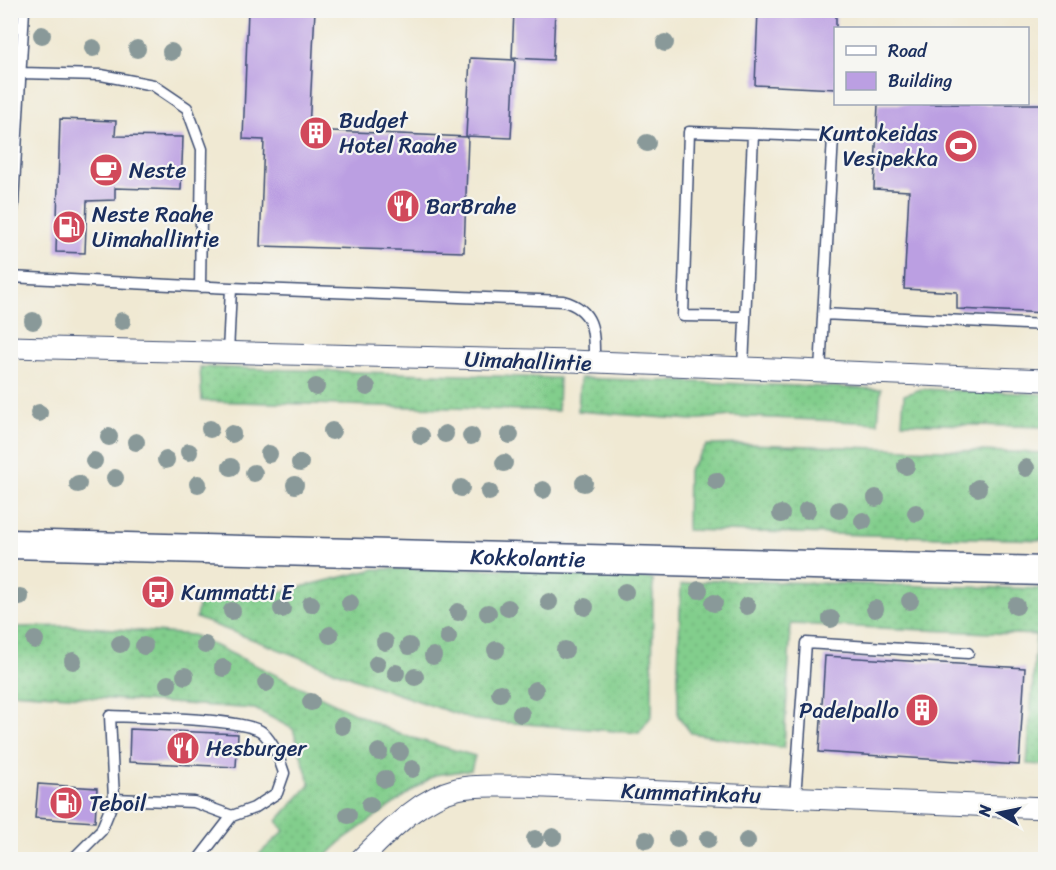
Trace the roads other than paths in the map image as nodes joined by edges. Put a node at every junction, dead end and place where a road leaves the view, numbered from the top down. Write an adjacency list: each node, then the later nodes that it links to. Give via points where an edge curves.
1 (24, 10): 3 (lane)
2 (10, 26): 3 (lane)
3 (23, 28): 4 (lane)
4 (21, 73): 6 (lane); 8 (lane, via 100,75 153,85 187,108 202,149)
5 (753, 134): 10 (lane, via 832,137); 11 (lane); 11 (lane, via 689,132 683,316)
6 (10, 257)
7 (10, 277): 8 (lane)
8 (200, 287): 9 (lane)
9 (231, 288): 14 (lane); 15 (lane, via 563,301 584,312 592,324)
10 (823, 314): 12 (lane); 17 (lane)
11 (745, 317): 16 (lane)
12 (1046, 325)
13 (10, 347): 14 (street, Uimahallintie)
14 (228, 354): 15 (street, Uimahallintie)
15 (594, 362): 16 (street, Uimahallintie)
16 (743, 368): 17 (street, Uimahallintie)
17 (820, 371): 18 (street, Uimahallintie)
18 (1046, 380)
19 (10, 544): 20 (main road, Kokkolantie)
20 (1046, 570)
21 (968, 653): 22 (lane, via 806,643)
22 (795, 798): 24 (street, Kummatinkatu); 28 (street, Kummatinkatu, via 522,786 457,789 431,800 398,824)
23 (114, 799): 25 (lane, via 194,802); 25 (lane, via 110,716 232,722 261,731 275,748 284,773 277,793); 26 (lane, via 101,831)
24 (1046, 808)
25 (232, 816): 27 (lane)
26 (72, 860)
27 (198, 860)
28 (360, 860)

